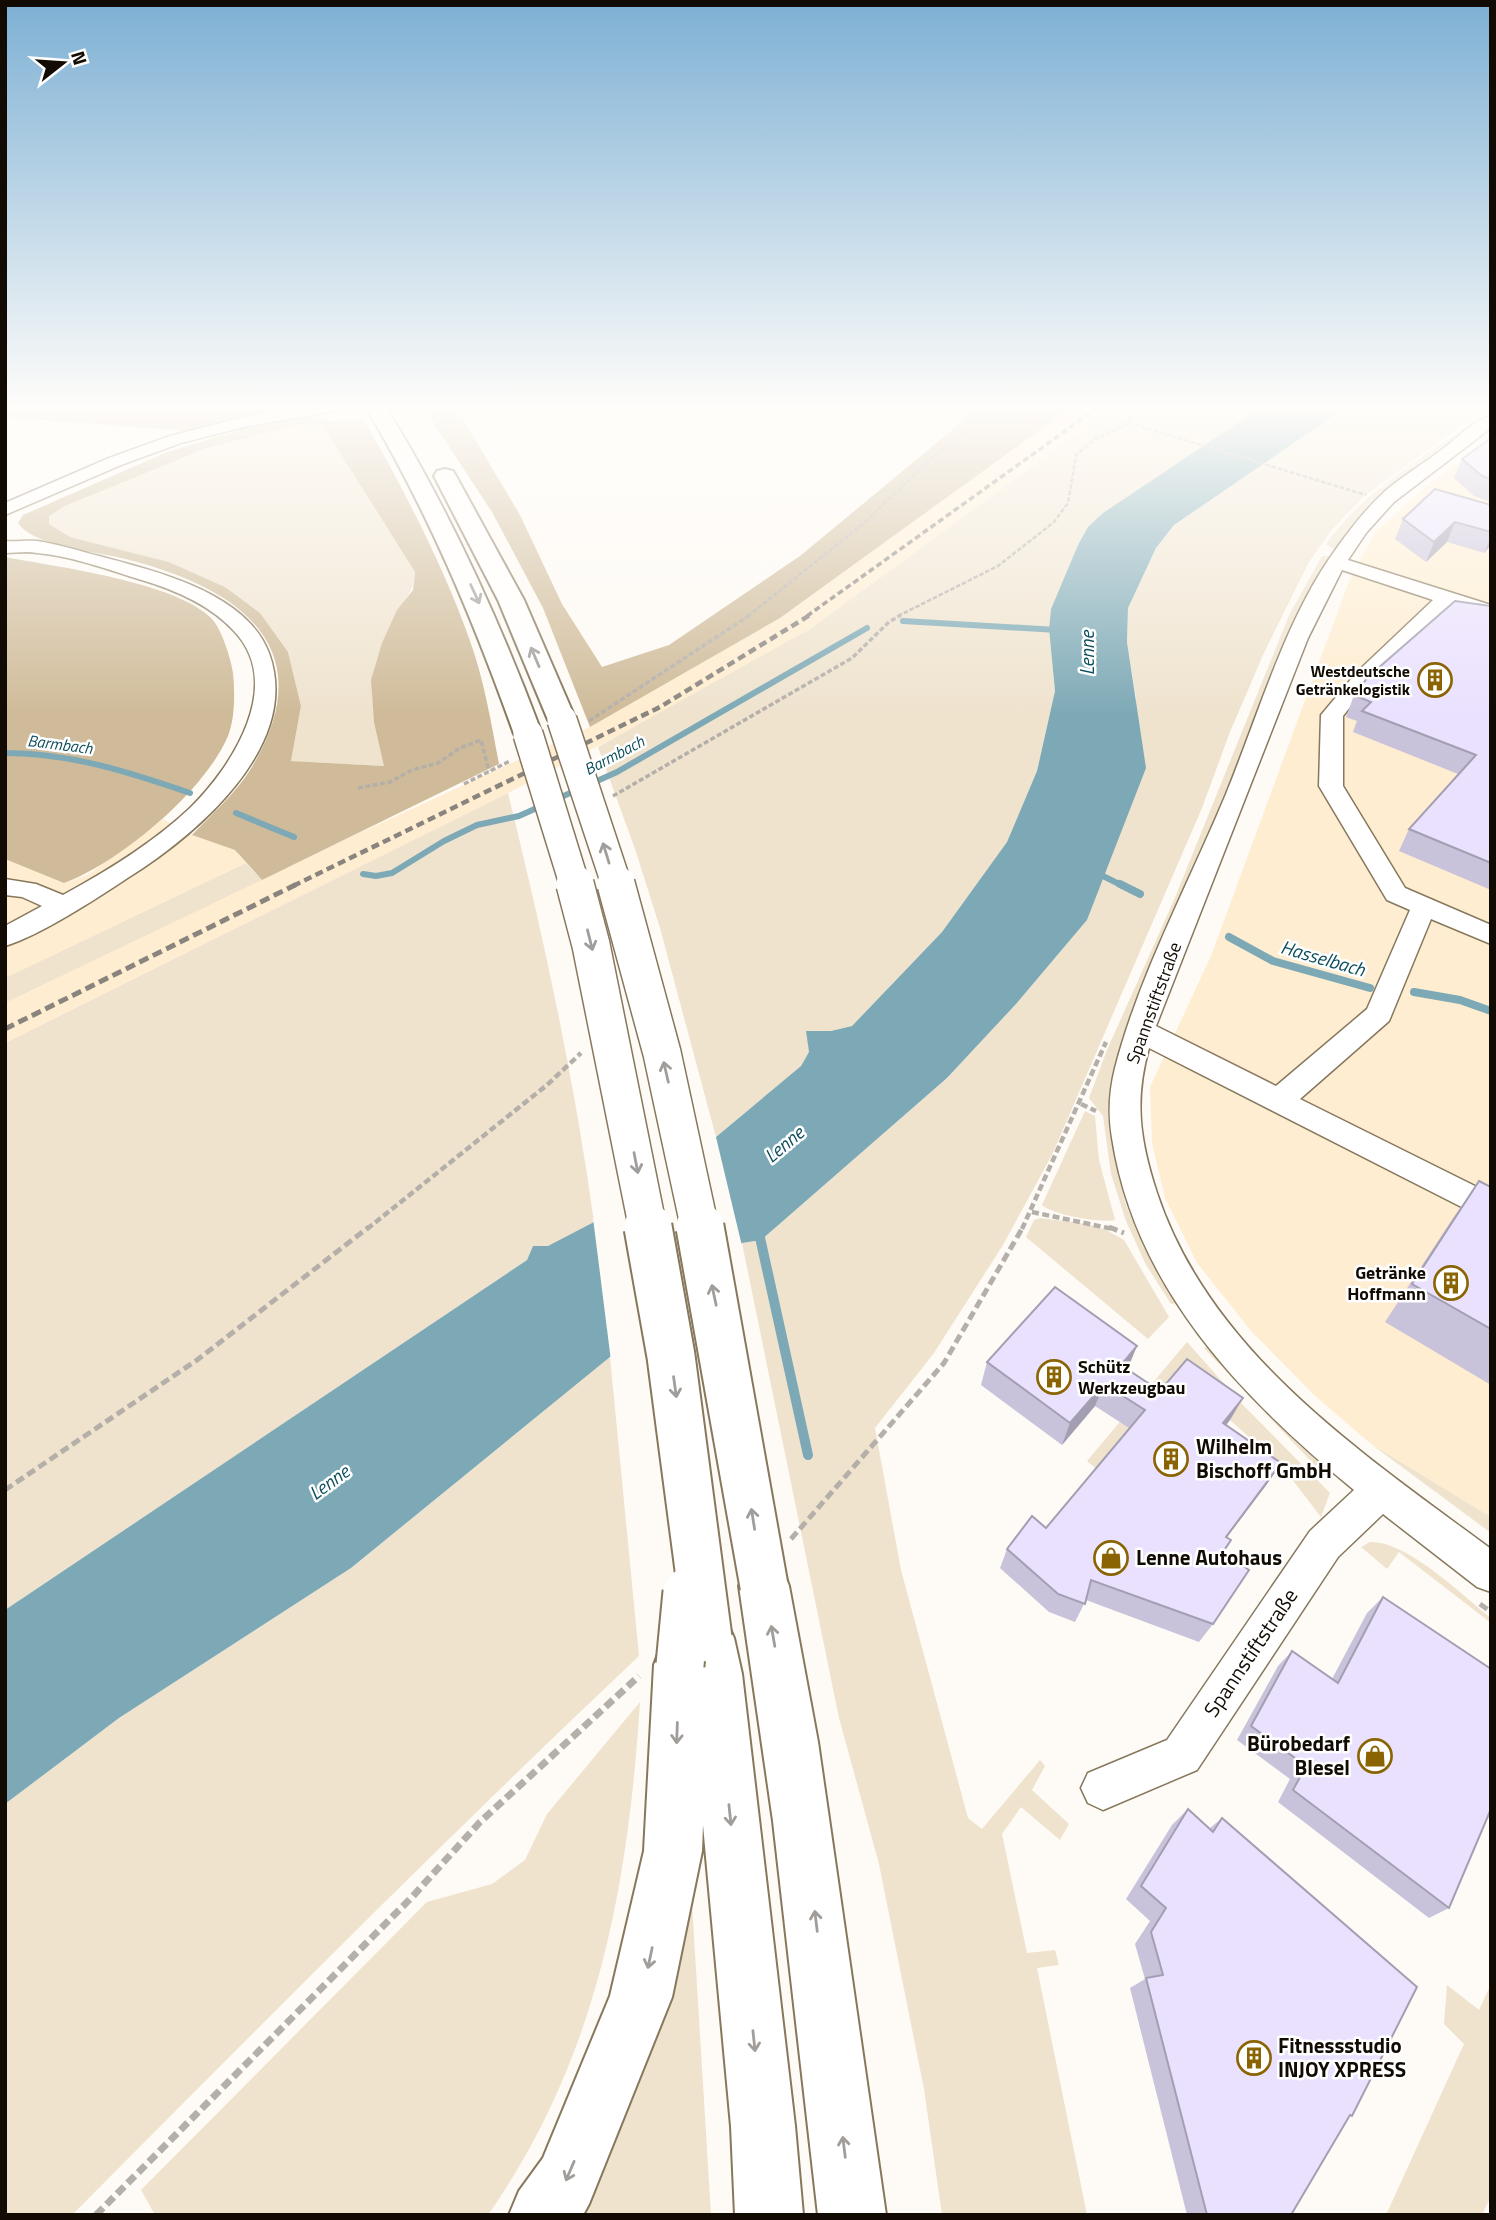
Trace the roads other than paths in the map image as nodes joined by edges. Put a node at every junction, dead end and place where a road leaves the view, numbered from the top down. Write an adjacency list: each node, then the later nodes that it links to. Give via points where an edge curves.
1 (434, 508): 10 (highway, one-way to 10, via 471,584)
2 (464, 508): 10 (highway, one-way to 2, via 511,600)
3 (1379, 508): 7 (street, Spannstiftstraße)
4 (5, 532): 6 (street)
5 (5, 547): 6 (street)
6 (37, 547): 12 (street, via 158,577 213,603 246,631 260,658 266,688 251,745 228,782 147,855)
7 (1336, 562): 8 (street); 16 (street, Spannstiftstraße)
8 (1447, 597): 9 (street); 13 (street, via 1364,676 1332,715 1331,786 1396,894)
9 (1491, 612)
10 (559, 725): 22 (highway, one-way to 22, bridge, via 584,919 671,1356 694,1517); 26 (highway, one-way to 10, bridge, via 782,1686 774,1565 643,976)
11 (5, 887): 12 (street, via 27,890)
12 (63, 905): 15 (street)
13 (1424, 906): 14 (street); 17 (street, via 1379,1014)
14 (1491, 936)
15 (5, 937)
16 (1126, 1030): 17 (street); 20 (street, Spannstiftstraße, via 1126,1137 1140,1201 1166,1258 1203,1316 1241,1361 1299,1421)
17 (1278, 1101): 18 (street)
18 (1477, 1191): 19 (street)
19 (1491, 1209)
20 (1380, 1491): 21 (street, Spannstiftstraße); 23 (street, Spannstiftstraße, via 1324,1544 1182,1755)
21 (1491, 1573)
22 (678, 1657): 24 (highway, one-way to 24, via 673,1851 641,1997 566,2181); 25 (highway, one-way to 25, via 715,1674)
23 (1103, 1788)
24 (543, 2215)
25 (769, 2215)
26 (852, 2215)

